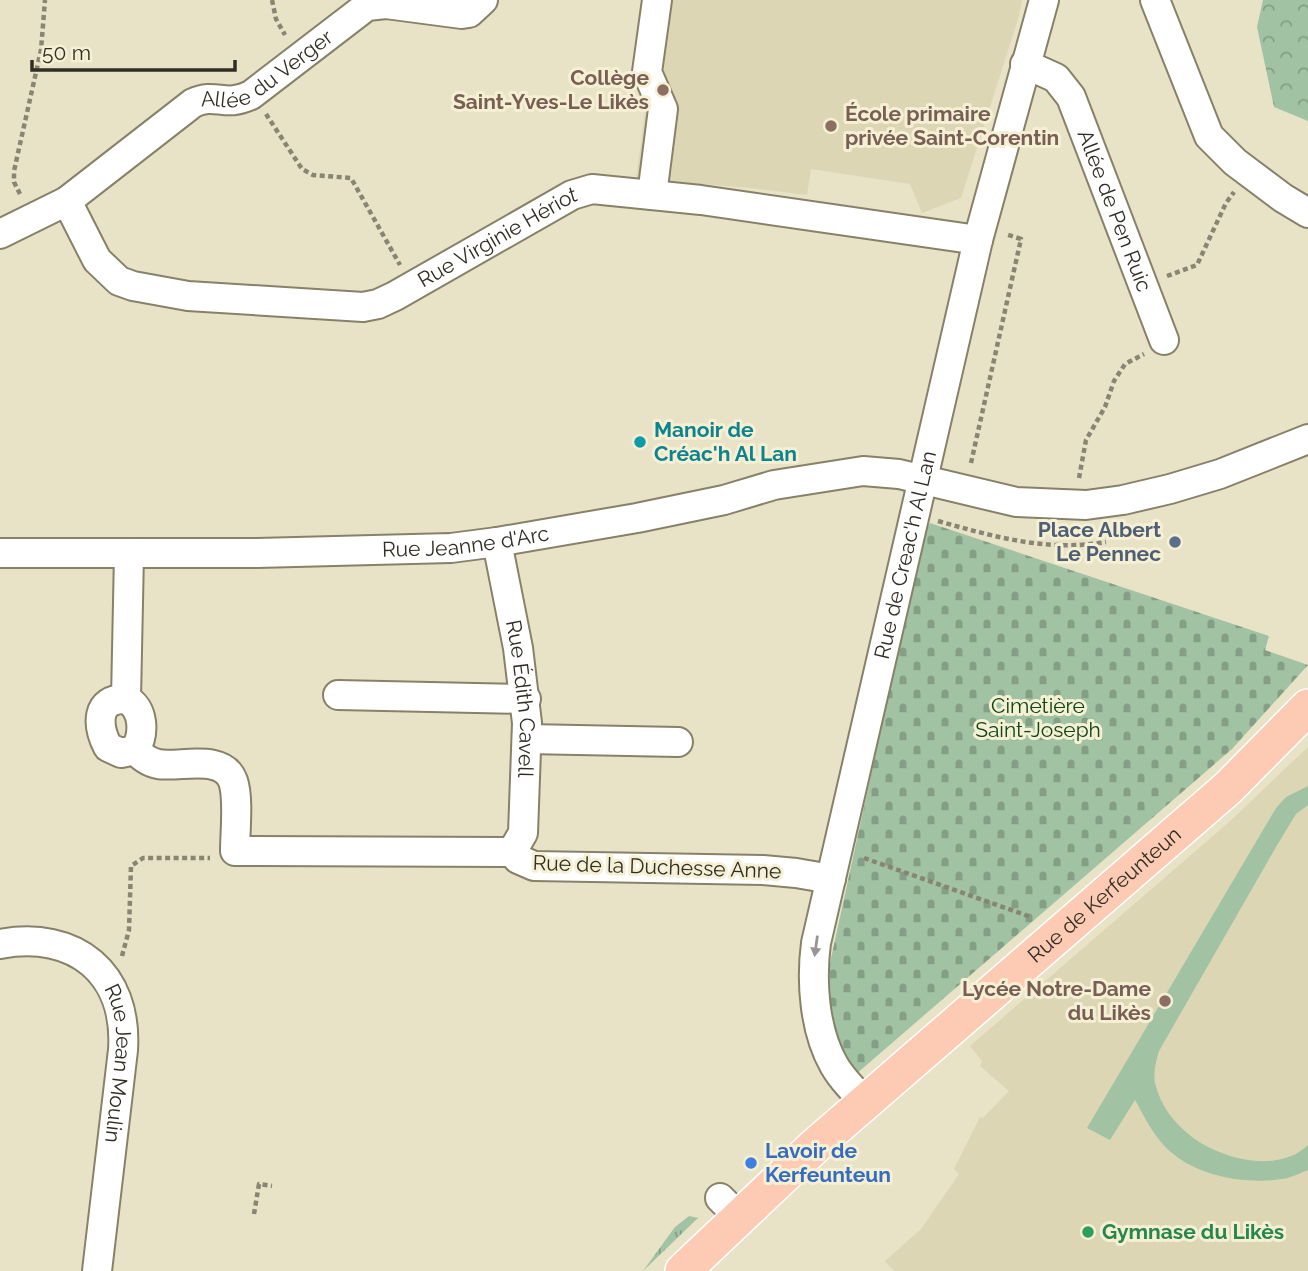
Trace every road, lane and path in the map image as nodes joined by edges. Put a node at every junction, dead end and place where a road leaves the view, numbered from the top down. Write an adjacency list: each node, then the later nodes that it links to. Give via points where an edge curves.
1 (45, 0): 10 (path, via 41,50)
2 (272, 0): 7 (path, via 276,19)
3 (484, 0): 7 (street, Allée du Verger, via 462,14 386,4 367,6)
4 (657, 0): 12 (street, via 647,72 663,109)
5 (1044, 0): 8 (street, Rue de Creac'h Al Lan)
6 (1155, 0): 11 (street, via 1209,136)
7 (301, 56): 9 (street, Allée du Verger)
8 (1026, 64): 16 (street, Rue de Creac'h Al Lan); 18 (street, Allée de Pen Ruic, via 1056,78 1071,97)
9 (251, 95): 13 (street, Allée du Verger, via 238,101 208,98 193,103); 17 (path, via 302,169 351,178)
10 (14, 171)
11 (1250, 173): 14 (street); 18 (path, via 1226,202 1197,265)
12 (652, 195): 13 (street, Rue Virginie Hériot, via 581,191 395,296 363,307 188,296 119,281 96,261); 16 (street, Rue Virginie Hériot)
13 (67, 201): 15 (street, Allée du Verger)
14 (1308, 213)
15 (0, 234)
16 (979, 234): 22 (street, Rue de Creac'h Al Lan); 23 (path, via 1021,239)
17 (392, 252)
18 (1143, 285): 19 (street, Allée de Pen Ruic)
19 (1164, 340): 21 (path, via 1119,372 1086,440)
20 (1308, 439): 23 (street, Rue Jeanne d'Arc, via 1220,474 1124,500 1033,505)
21 (1080, 472)
22 (923, 480): 23 (street, Rue Jeanne d'Arc); 24 (street, Rue de Creac'h Al Lan); 25 (street, Rue Jeanne d'Arc, via 875,471 845,473)
23 (965, 491)
24 (914, 515): 26 (path, via 1028,544); 39 (street, Rue de Creac'h Al Lan)
25 (497, 542): 28 (street, Rue Jeanne d'Arc, via 451,548); 31 (street, Rue Édith Cavell)
26 (1106, 542)
27 (0, 553): 28 (street, Rue Jeanne d'Arc)
28 (129, 554): 30 (street)
29 (338, 695): 31 (street)
30 (126, 699): 35 (street, via 140,716); 35 (street, via 111,701 100,721 112,751)
31 (526, 699): 33 (street, Rue Édith Cavell)
32 (1308, 707): 43 (main road, Rue de Kerfeunteun, via 1228,788)
33 (527, 739): 34 (street); 36 (street, Rue Édith Cavell, via 523,833)
34 (678, 742)
35 (135, 750): 37 (street, via 156,764 218,766 229,774 234,789)
36 (512, 852): 37 (street, Rue de la Duchesse Anne); 39 (street, Rue de la Duchesse Anne, via 534,866 763,870)
37 (224, 855): 42 (path, Rue Jean Moulin, via 134,862 129,930)
38 (859, 856): 40 (path)
39 (831, 879): 43 (street, Rue de Creac'h Al Lan, one-way to 43, via 814,956 819,1021 833,1063)
40 (1031, 917)
41 (0, 943): 46 (street, Rue Jean Moulin, via 33,940 83,957 107,976 121,1008 123,1050)
42 (120, 961)
43 (865, 1102): 47 (main road, Rue de Kerfeunteun, via 730,1208)
44 (272, 1186): 45 (path, via 258,1184)
45 (254, 1214)
46 (97, 1271)
47 (683, 1271)

